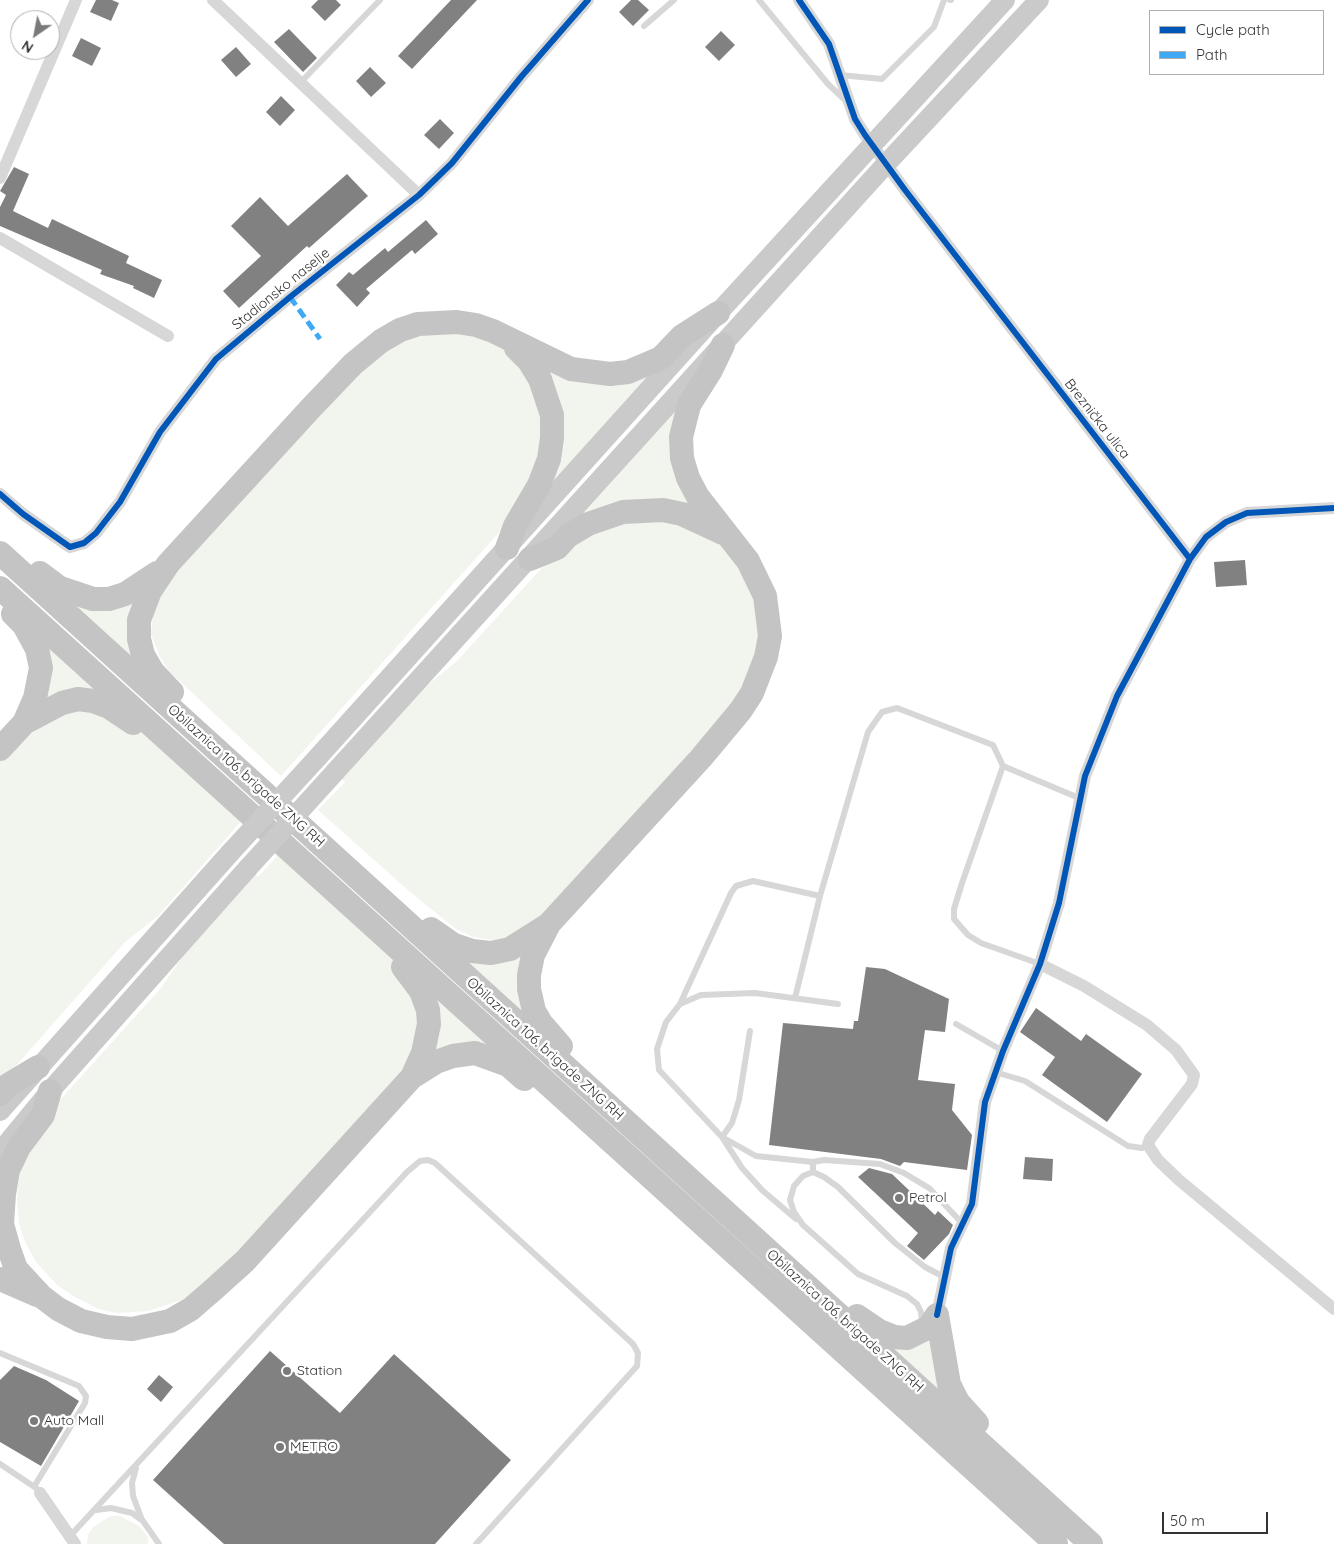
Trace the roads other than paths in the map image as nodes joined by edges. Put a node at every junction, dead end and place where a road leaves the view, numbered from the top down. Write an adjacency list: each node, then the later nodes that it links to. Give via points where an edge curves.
1 (76, 0): 17 (street)
2 (213, 0): 13 (street)
3 (380, 0): 13 (lane)
4 (588, 0): 18 (street, Stadionsko naselje, via 452,163)
5 (674, 0): 11 (lane)
6 (759, 0): 14 (lane, via 828,84)
7 (799, 0): 12 (street, via 822,30)
8 (944, 0): 12 (lane, via 934,27 882,79)
9 (1005, 0): 15 (main road)
10 (1039, 0): 16 (main road)
11 (644, 26)
12 (840, 75): 14 (street)
13 (300, 83): 18 (street)
14 (850, 104): 15 (street, via 855,119)
15 (873, 145): 16 (street, Breznička ulica); 20 (main road)
16 (886, 164): 23 (main road); 30 (street, Breznička ulica)
17 (0, 178)
18 (419, 196): 24 (street, Stadionsko naselje, via 216,359 160,432 120,502 96,533 84,542 70,547)
19 (0, 238): 21 (street)
20 (718, 313): 22 (highway, via 682,336 661,358 628,372 610,374 571,369); 27 (main road)
21 (168, 336)
22 (508, 339): 27 (highway, via 540,378 552,416 549,458 539,485); 31 (highway, via 476,325 435,322 400,330 381,341 335,383)
23 (723, 345): 26 (highway, via 689,405 681,437 682,458 688,478); 29 (main road)
24 (0, 494)
25 (1334, 508): 30 (street, via 1247,514 1226,522 1206,537)
26 (727, 535): 29 (highway, via 682,514 663,510 633,511 588,524 556,548); 42 (highway, via 748,561 765,596 770,636 760,675 741,710 701,758)
27 (506, 548): 51 (main road, bridge)
28 (0, 551): 31 (highway, via 19,559 60,588 93,599 125,594); 35 (highway, Obilaznica 106. brigade ZNG RH)
29 (530, 559): 55 (main road, bridge)
30 (1190, 559): 39 (street, via 1117,696 1096,744)
31 (168, 564): 35 (highway, via 142,607 139,639 143,655 153,672 183,705)
32 (0, 588): 37 (highway, Obilaznica 106. brigade ZNG RH)
33 (0, 601): 34 (highway, via 24,626 37,649 41,668 35,698)
34 (24, 723): 36 (highway); 37 (highway, via 62,702 93,701 123,714)
35 (199, 734): 41 (highway, Obilaznica 106. brigade ZNG RH)
36 (0, 749)
37 (180, 750): 43 (highway, Obilaznica 106. brigade ZNG RH)
38 (1003, 766): 39 (lane); 40 (lane, via 993,745 897,708 882,712 868,732); 44 (lane, via 962,884 954,919 981,943)
39 (1079, 798): 44 (street, via 1059,903)
40 (820, 896): 45 (lane); 46 (lane, via 753,881 736,886)
41 (388, 905): 42 (highway, via 454,945 472,952 491,954 510,949); 54 (highway, Obilaznica 106. brigade ZNG RH)
42 (548, 925): 54 (highway, via 533,955 528,974 534,1011 576,1065)
43 (375, 927): 53 (highway, via 421,991 428,1010 427,1039); 57 (highway, Obilaznica 106. brigade ZNG RH)
44 (1040, 964): 50 (street); 60 (street, via 1084,986 1147,1025 1188,1064 1194,1075 1192,1084)
45 (795, 998): 46 (lane, via 755,993 701,995); 47 (lane)
46 (680, 1004): 59 (lane, via 666,1022 657,1049 659,1070)
47 (838, 1004)
48 (956, 1024): 50 (lane)
49 (750, 1030): 59 (lane, via 739,1100 732,1123)
50 (1003, 1051): 52 (street)
51 (38, 1067): 56 (highway, via 8,1085); 58 (main road)
52 (995, 1072): 60 (lane, via 1025,1081 1128,1146 1142,1148); 64 (street, via 985,1102 972,1204)
53 (412, 1077): 57 (highway, via 436,1062 475,1054 508,1065 546,1095); 69 (highway, via 245,1261 191,1309 170,1321 150,1327 107,1327 80,1321)
54 (590, 1090): 68 (highway, Obilaznica 106. brigade ZNG RH)
55 (50, 1091): 61 (main road); 69 (highway, via 43,1115 19,1147 8,1170 2,1224 16,1269)
56 (0, 1094)
57 (573, 1106): 83 (highway, Obilaznica 106. brigade ZNG RH)
58 (0, 1111)
59 (722, 1137): 62 (lane, via 756,1156); 65 (lane, via 742,1168 762,1190)
60 (1148, 1145): 70 (street, via 1178,1180)
61 (0, 1152)
62 (814, 1162): 63 (lane); 64 (lane, via 880,1164 904,1173 929,1188)
63 (813, 1172): 65 (lane, via 803,1176 794,1186 790,1200); 66 (lane, via 838,1188 924,1267)
64 (962, 1223): 66 (street, via 951,1248)
65 (803, 1225): 72 (lane, via 858,1274 918,1304 922,1312)
66 (944, 1277): 71 (street)
67 (0, 1279): 69 (highway)
68 (799, 1279): 72 (highway, via 834,1297 879,1331 907,1338); 76 (highway, Obilaznica 106. brigade ZNG RH)
69 (41, 1296)
70 (1334, 1309)
71 (937, 1315): 72 (highway, via 929,1327); 76 (highway, via 949,1384 958,1402 1006,1452)
72 (918, 1334)
73 (0, 1353): 77 (lane, via 79,1386 86,1396)
74 (0, 1464): 77 (lane)
75 (136, 1467): 78 (lane); 79 (lane, via 133,1496); 82 (lane, via 407,1172 420,1161 428,1160 633,1344 638,1353 637,1366)
76 (1021, 1480): 84 (highway, Obilaznica 106. brigade ZNG RH)
77 (37, 1489): 80 (street)
78 (96, 1510): 79 (lane, via 121,1509); 80 (lane)
79 (142, 1522): 81 (lane)
80 (73, 1540)
81 (159, 1544)
82 (476, 1544)
83 (1056, 1544)
84 (1092, 1544)

